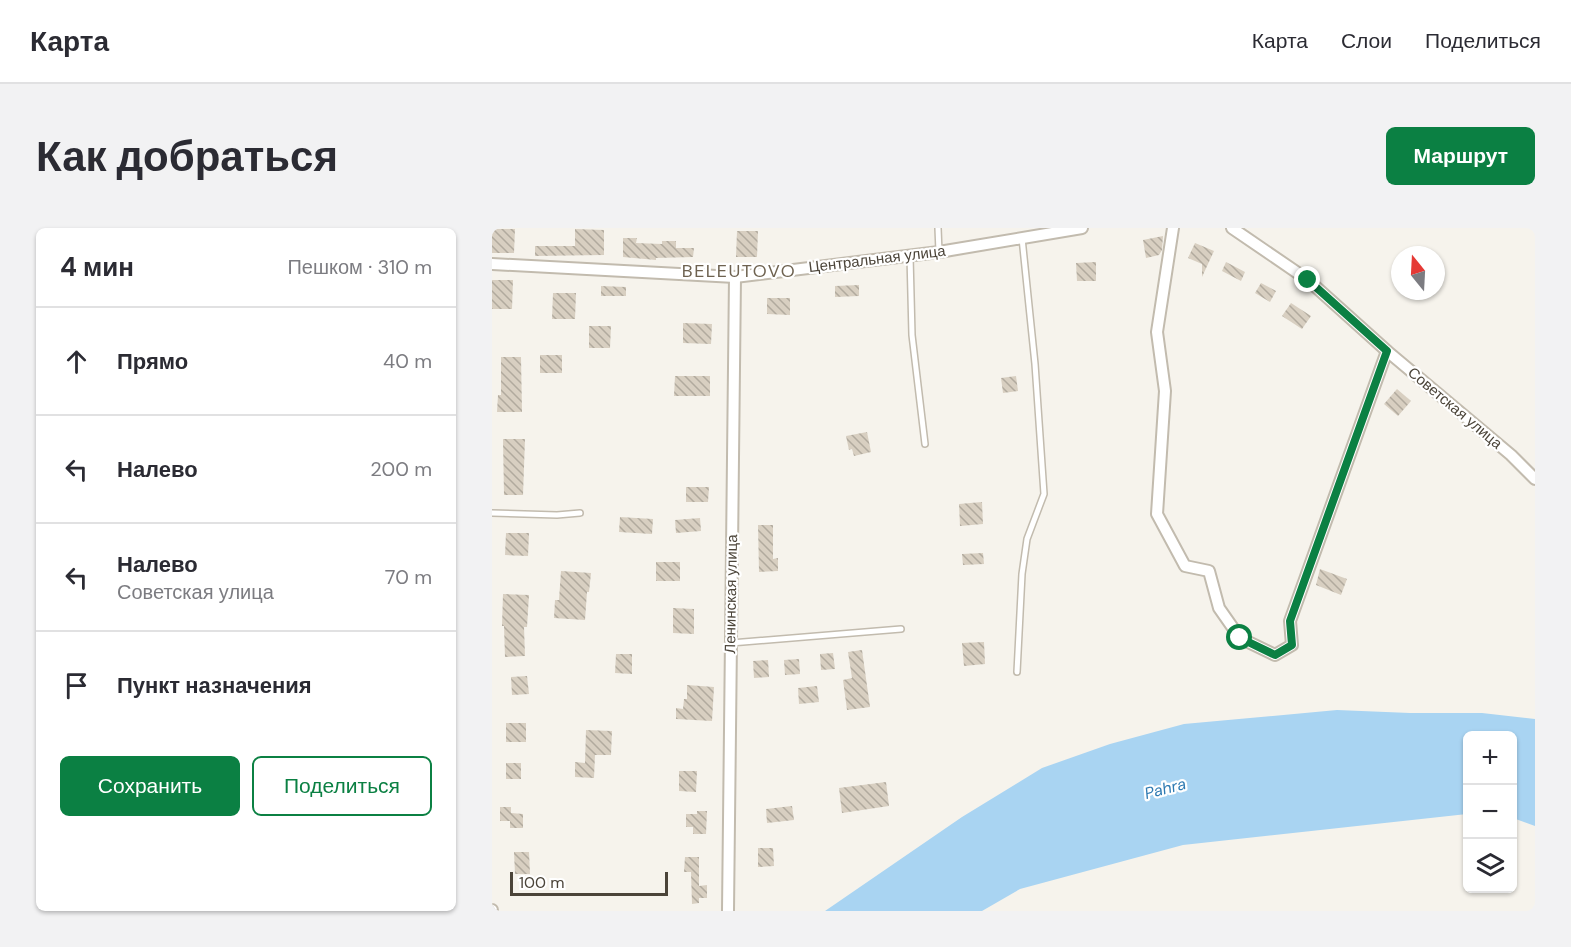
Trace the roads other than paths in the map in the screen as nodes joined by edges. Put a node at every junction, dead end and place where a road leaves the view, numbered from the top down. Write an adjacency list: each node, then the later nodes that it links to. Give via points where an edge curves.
1 (938, 228): 6 (lane)
2 (1082, 228): 5 (street, Центральная улица)
3 (1173, 228): 10 (street, via 1156,332 1165,391 1157,514 1185,566 1209,571 1220,608 1240,638 1275,655 1292,645 1290,621)
4 (1232, 228): 10 (street, Советская улица, via 1308,280)
5 (1022, 238): 6 (street, Центральная улица); 17 (lane, via 1044,494 1027,539)
6 (939, 252): 7 (street, Центральная улица)
7 (910, 256): 9 (street, Центральная улица); 11 (lane, via 912,334)
8 (492, 264): 9 (street, Центральная улица)
9 (735, 277): 16 (street, Ленинская улица)
10 (1387, 351): 12 (street, Советская улица)
11 (925, 444)
12 (1535, 479)
13 (492, 513): 14 (lane)
14 (580, 513)
15 (902, 629): 16 (lane)
16 (731, 643): 18 (street, Ленинская улица)
17 (1017, 672)
18 (728, 911)

